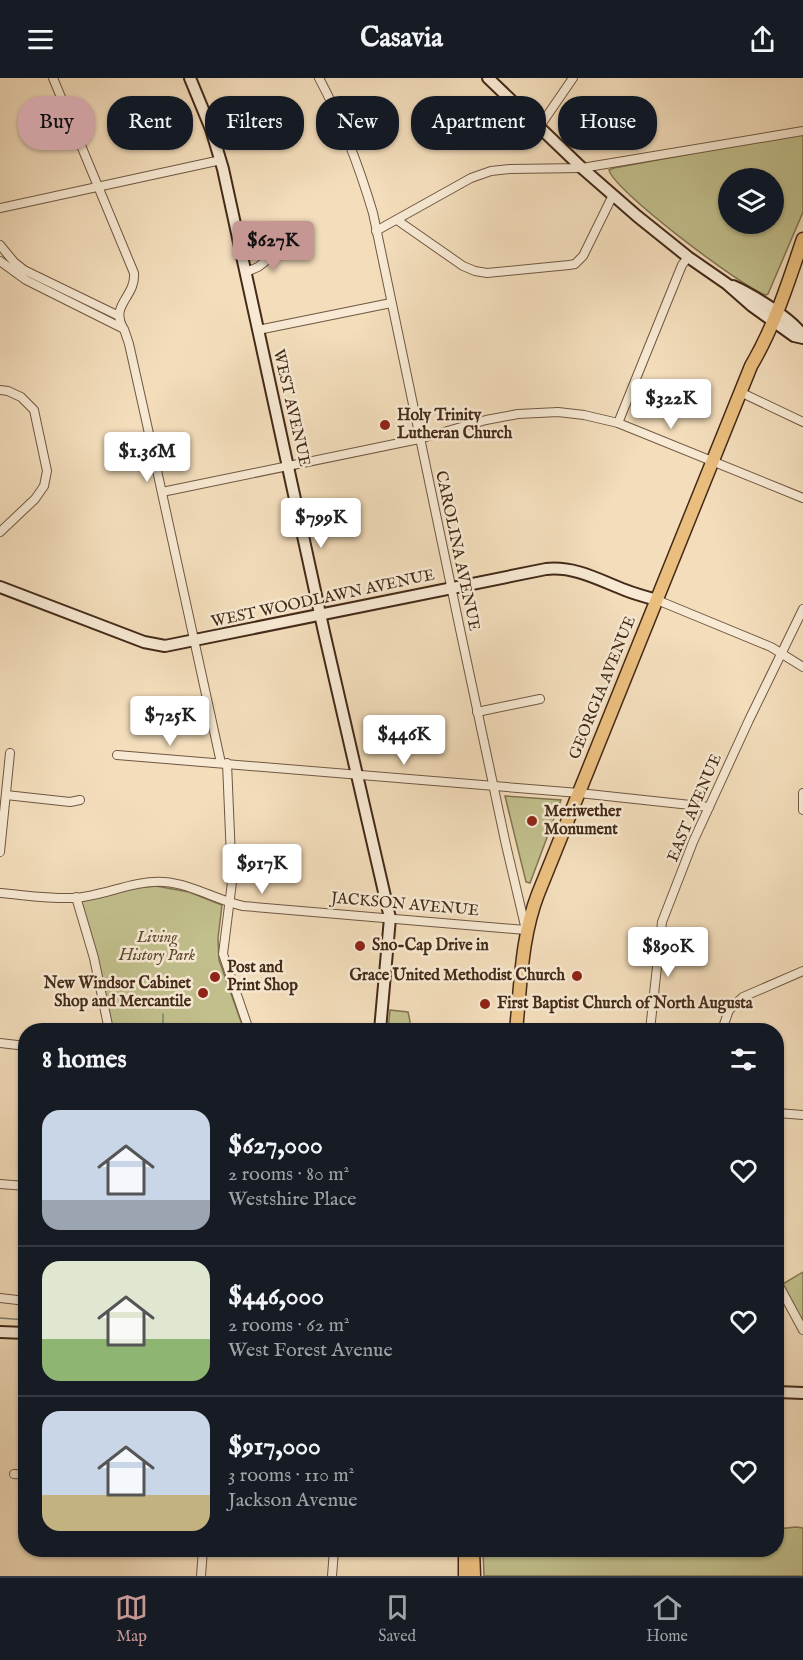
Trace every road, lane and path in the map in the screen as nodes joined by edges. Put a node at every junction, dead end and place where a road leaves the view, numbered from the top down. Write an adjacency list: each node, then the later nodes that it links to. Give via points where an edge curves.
1 (53, 78): 12 (street)
2 (190, 78): 10 (street, WEST AVENUE)
3 (319, 78): 16 (street, CAROLINA AVENUE, via 362,177)
4 (488, 78): 6 (street)
5 (573, 78): 7 (street)
6 (508, 96)
7 (546, 117)
8 (803, 131): 11 (street)
9 (546, 132): 11 (street)
10 (221, 160): 12 (street); 22 (street, WEST AVENUE)
11 (582, 168): 13 (street); 15 (street, via 510,169 482,174)
12 (99, 187): 14 (street); 25 (street, via 134,273 133,289 121,305)
13 (613, 195): 15 (street, via 581,259 569,265 475,271); 20 (street)
14 (0, 208)
15 (397, 220): 16 (street)
16 (376, 231): 23 (street, CAROLINA AVENUE)
17 (803, 239): 24 (main road, GEORGIA AVENUE, via 789,286)
18 (0, 245): 25 (street, via 24,270)
19 (287, 245): 22 (street)
20 (688, 257): 24 (street, via 744,291); 32 (street)
21 (0, 261): 26 (street, via 26,280)
22 (246, 272): 27 (street, WEST AVENUE)
23 (391, 303): 27 (street); 33 (street, CAROLINA AVENUE)
24 (772, 315): 28 (street, via 794,336); 30 (main road, GEORGIA AVENUE)
25 (119, 316): 26 (street)
26 (124, 329): 36 (street)
27 (258, 330): 35 (street, WEST AVENUE)
28 (803, 337)
29 (0, 390): 38 (street, via 21,397 34,410 46,476 35,499)
30 (740, 392): 31 (street); 34 (main road, GEORGIA AVENUE)
31 (803, 422)
32 (618, 423): 33 (street, via 570,412 545,412 486,420); 34 (street)
33 (419, 439): 35 (street); 40 (street, CAROLINA AVENUE)
34 (713, 462): 37 (street); 41 (main road, GEORGIA AVENUE)
35 (289, 467): 36 (street); 43 (street, WEST AVENUE)
36 (162, 492): 44 (street)
37 (803, 498)
38 (0, 532)
39 (0, 587): 44 (street, WEST WOODLAWN AVENUE, via 150,644 165,646)
40 (451, 588): 41 (street, WEST WOODLAWN AVENUE, via 562,568); 43 (street, WEST WOODLAWN AVENUE); 48 (street, CAROLINA AVENUE)
41 (657, 600): 45 (street); 54 (main road, GEORGIA AVENUE)
42 (803, 609): 45 (street, EAST AVENUE)
43 (321, 615): 44 (street, WEST WOODLAWN AVENUE); 52 (street, WEST AVENUE)
44 (194, 641): 51 (street)
45 (782, 653): 46 (street); 58 (street, EAST AVENUE)
46 (803, 667)
47 (540, 699): 48 (street)
48 (477, 712): 53 (street, CAROLINA AVENUE)
49 (10, 753): 56 (street)
50 (117, 754): 51 (street)
51 (224, 763): 52 (street); 63 (street, via 232,882)
52 (358, 774): 53 (street); 64 (street, WEST AVENUE)
53 (494, 786): 54 (street); 65 (street, CAROLINA AVENUE)
54 (579, 793): 58 (street); 65 (main road, GEORGIA AVENUE)
55 (803, 793): 59 (street)
56 (6, 795): 57 (street); 60 (street)
57 (80, 800)
58 (709, 807): 71 (street, EAST AVENUE, via 662,922)
59 (803, 810)
60 (0, 852)
61 (0, 893): 62 (street, JACKSON AVENUE)
62 (76, 897): 63 (street, JACKSON AVENUE, via 165,882); 67 (street)
63 (228, 903): 64 (street, JACKSON AVENUE); 68 (street, via 223,954)
64 (390, 918): 65 (street, JACKSON AVENUE); 69 (street, WEST AVENUE)
65 (526, 930): 70 (main road, GEORGIA AVENUE)
66 (803, 971): 72 (street, via 742,997 729,1010)
67 (108, 1023)
68 (247, 1023)
69 (381, 1023)
70 (517, 1023)
71 (651, 1023)
72 (724, 1023)
73 (0, 1043): 74 (street)
74 (18, 1045)
75 (784, 1114): 76 (street)
76 (803, 1115)
77 (0, 1184): 78 (street)
78 (18, 1185)
79 (784, 1295): 82 (street)
80 (0, 1298): 81 (street)
81 (18, 1300)
82 (803, 1330)
83 (0, 1332): 84 (street)
84 (18, 1333)
85 (784, 1392): 86 (street)
86 (803, 1393)
87 (14, 1474): 88 (street)
88 (18, 1474)
89 (202, 1557): 93 (street)
90 (333, 1557): 94 (street)
91 (465, 1557): 95 (main road)
92 (473, 1557): 96 (main road)
93 (201, 1576)
94 (332, 1576)
95 (465, 1576)
96 (474, 1576)

